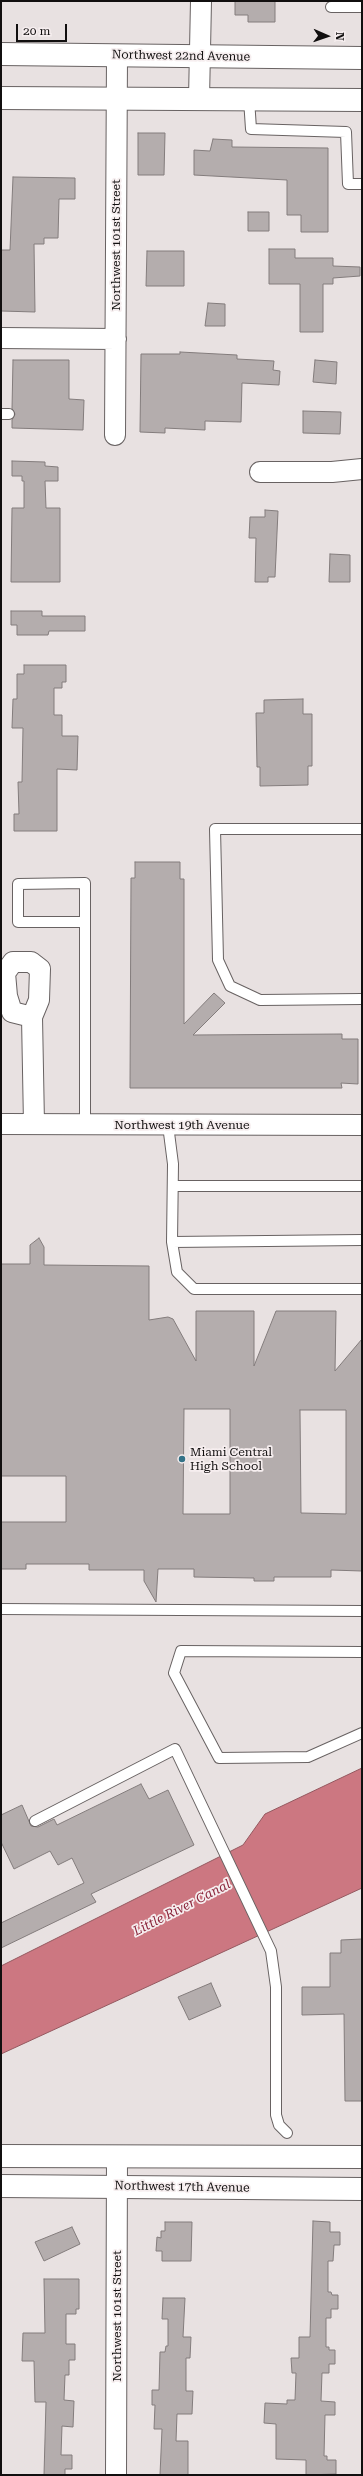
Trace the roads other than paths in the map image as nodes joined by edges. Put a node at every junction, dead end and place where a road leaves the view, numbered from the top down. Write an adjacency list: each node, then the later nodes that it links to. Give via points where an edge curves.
1 (201, 1): 6 (street)
2 (331, 7): 3 (lane)
3 (362, 7)
4 (1, 54): 5 (main road, Northwest 22nd Avenue)
5 (117, 56): 6 (main road, Northwest 22nd Avenue); 9 (street, Northwest 101st Street)
6 (200, 56): 7 (main road, Northwest 22nd Avenue); 10 (street)
7 (362, 58)
8 (1, 98): 9 (main road)
9 (117, 99): 10 (main road); 15 (street, Northwest 101st Street)
10 (199, 99): 11 (main road)
11 (249, 99): 12 (main road); 13 (lane, via 251,129 346,132 348,184)
12 (362, 100)
13 (362, 184)
14 (1, 338): 15 (street)
15 (116, 339): 16 (street, Northwest 101st Street)
16 (115, 435)
17 (362, 469): 18 (street, via 332,472)
18 (260, 472)
19 (362, 829): 21 (lane, via 215,829 218,960 230,986 260,1000)
20 (85, 922): 20 (lane, via 84,883 18,884 18,922); 25 (lane)
21 (362, 999)
22 (32, 1017): 24 (street)
23 (1, 1124): 24 (street, Northwest 19th Avenue)
24 (34, 1124): 25 (street, Northwest 19th Avenue)
25 (86, 1124): 26 (street, Northwest 19th Avenue)
26 (168, 1124): 27 (street, Northwest 19th Avenue); 28 (lane)
27 (362, 1125)
28 (173, 1186): 29 (lane); 31 (lane)
29 (362, 1186)
30 (362, 1240): 31 (lane)
31 (172, 1242): 32 (lane, via 177,1272 194,1289)
32 (362, 1289)
33 (1, 1609): 34 (lane)
34 (362, 1611)
35 (362, 1652): 36 (lane, via 181,1651 174,1673 219,1758 308,1757)
36 (362, 1733)
37 (35, 1821): 38 (lane, via 175,1749 271,1951 276,1987 276,2115 279,2125)
38 (287, 2133)
39 (1, 2156): 40 (main road)
40 (117, 2156): 41 (main road); 44 (street, Northwest 101st Street)
41 (279, 2156): 42 (main road); 45 (main road)
42 (362, 2157)
43 (1, 2186): 44 (main road, Northwest 17th Avenue)
44 (117, 2187): 45 (main road, Northwest 17th Avenue); 47 (street, Northwest 101st Street)
45 (278, 2189): 46 (main road, Northwest 17th Avenue)
46 (362, 2189)
47 (116, 2475)

